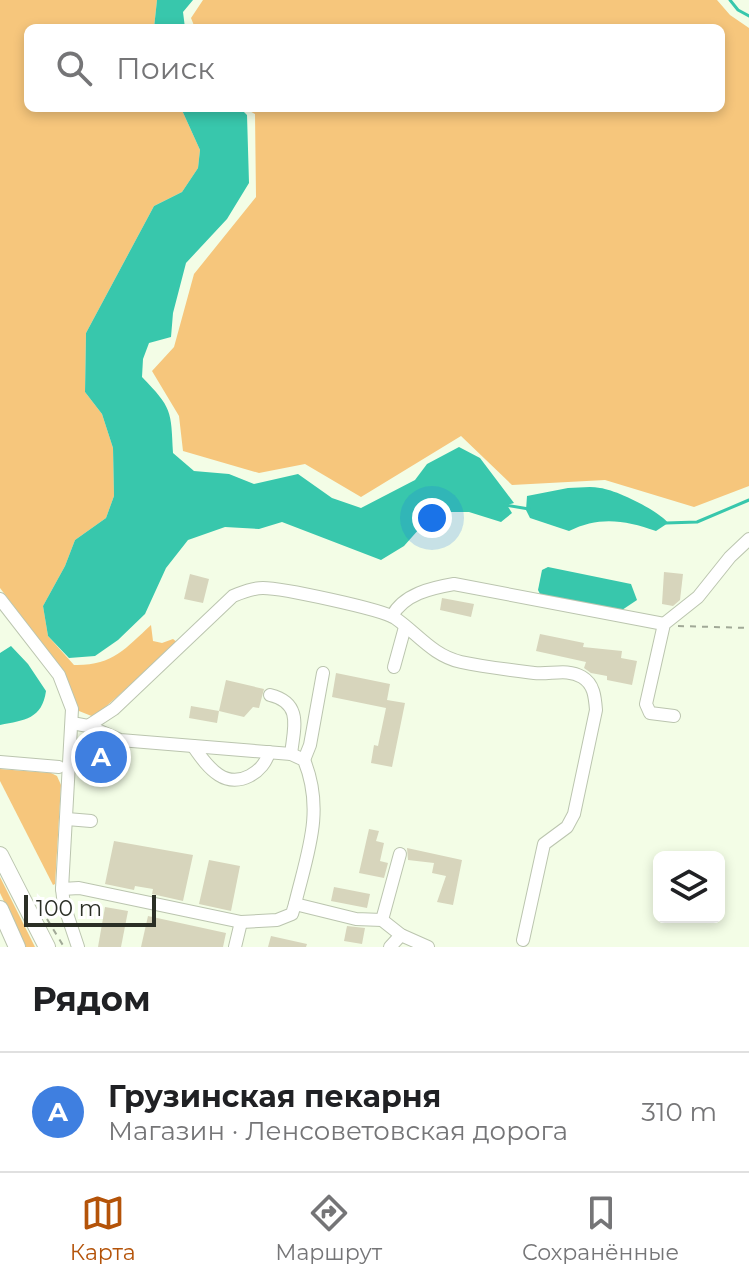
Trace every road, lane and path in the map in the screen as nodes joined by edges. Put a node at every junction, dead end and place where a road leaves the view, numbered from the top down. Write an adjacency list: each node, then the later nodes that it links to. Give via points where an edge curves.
1 (749, 539): 4 (street, via 698,597)
2 (0, 599): 11 (street, via 59,675)
3 (392, 616): 4 (street, via 421,592 454,584); 5 (street); 12 (street, via 278,589 233,596 114,709)
4 (664, 624): 6 (path); 10 (street, via 646,704 650,713)
5 (405, 627): 7 (street); 29 (street, via 439,654 458,661 582,677 595,697 574,814 567,827 544,844)
6 (749, 628)
7 (394, 667)
8 (323, 673): 15 (street, via 310,745)
9 (270, 695): 15 (street, via 281,698 293,713)
10 (674, 716)
11 (72, 723): 12 (street); 17 (street)
12 (88, 726): 13 (street, via 120,740)
13 (193, 746): 14 (street); 14 (street, via 216,774 238,780 260,770)
14 (269, 752): 15 (street)
15 (297, 757): 23 (street, via 314,797 315,821)
16 (0, 762): 17 (street)
17 (65, 767): 18 (street)
18 (67, 819): 19 (street); 22 (street)
19 (91, 821)
20 (400, 854): 26 (street)
21 (0, 855): 31 (main road)
22 (62, 889): 27 (street, via 79,888); 33 (street)
23 (295, 904): 26 (street); 27 (street, via 292,914 277,920)
24 (0, 909): 30 (main road)
25 (42, 911): 32 (path)
26 (382, 920): 28 (street)
27 (241, 922): 34 (street)
28 (401, 935): 35 (street); 36 (street)
29 (523, 940)
30 (17, 947)
31 (47, 947)
32 (64, 947)
33 (78, 947)
34 (235, 947)
35 (390, 947)
36 (428, 947)

